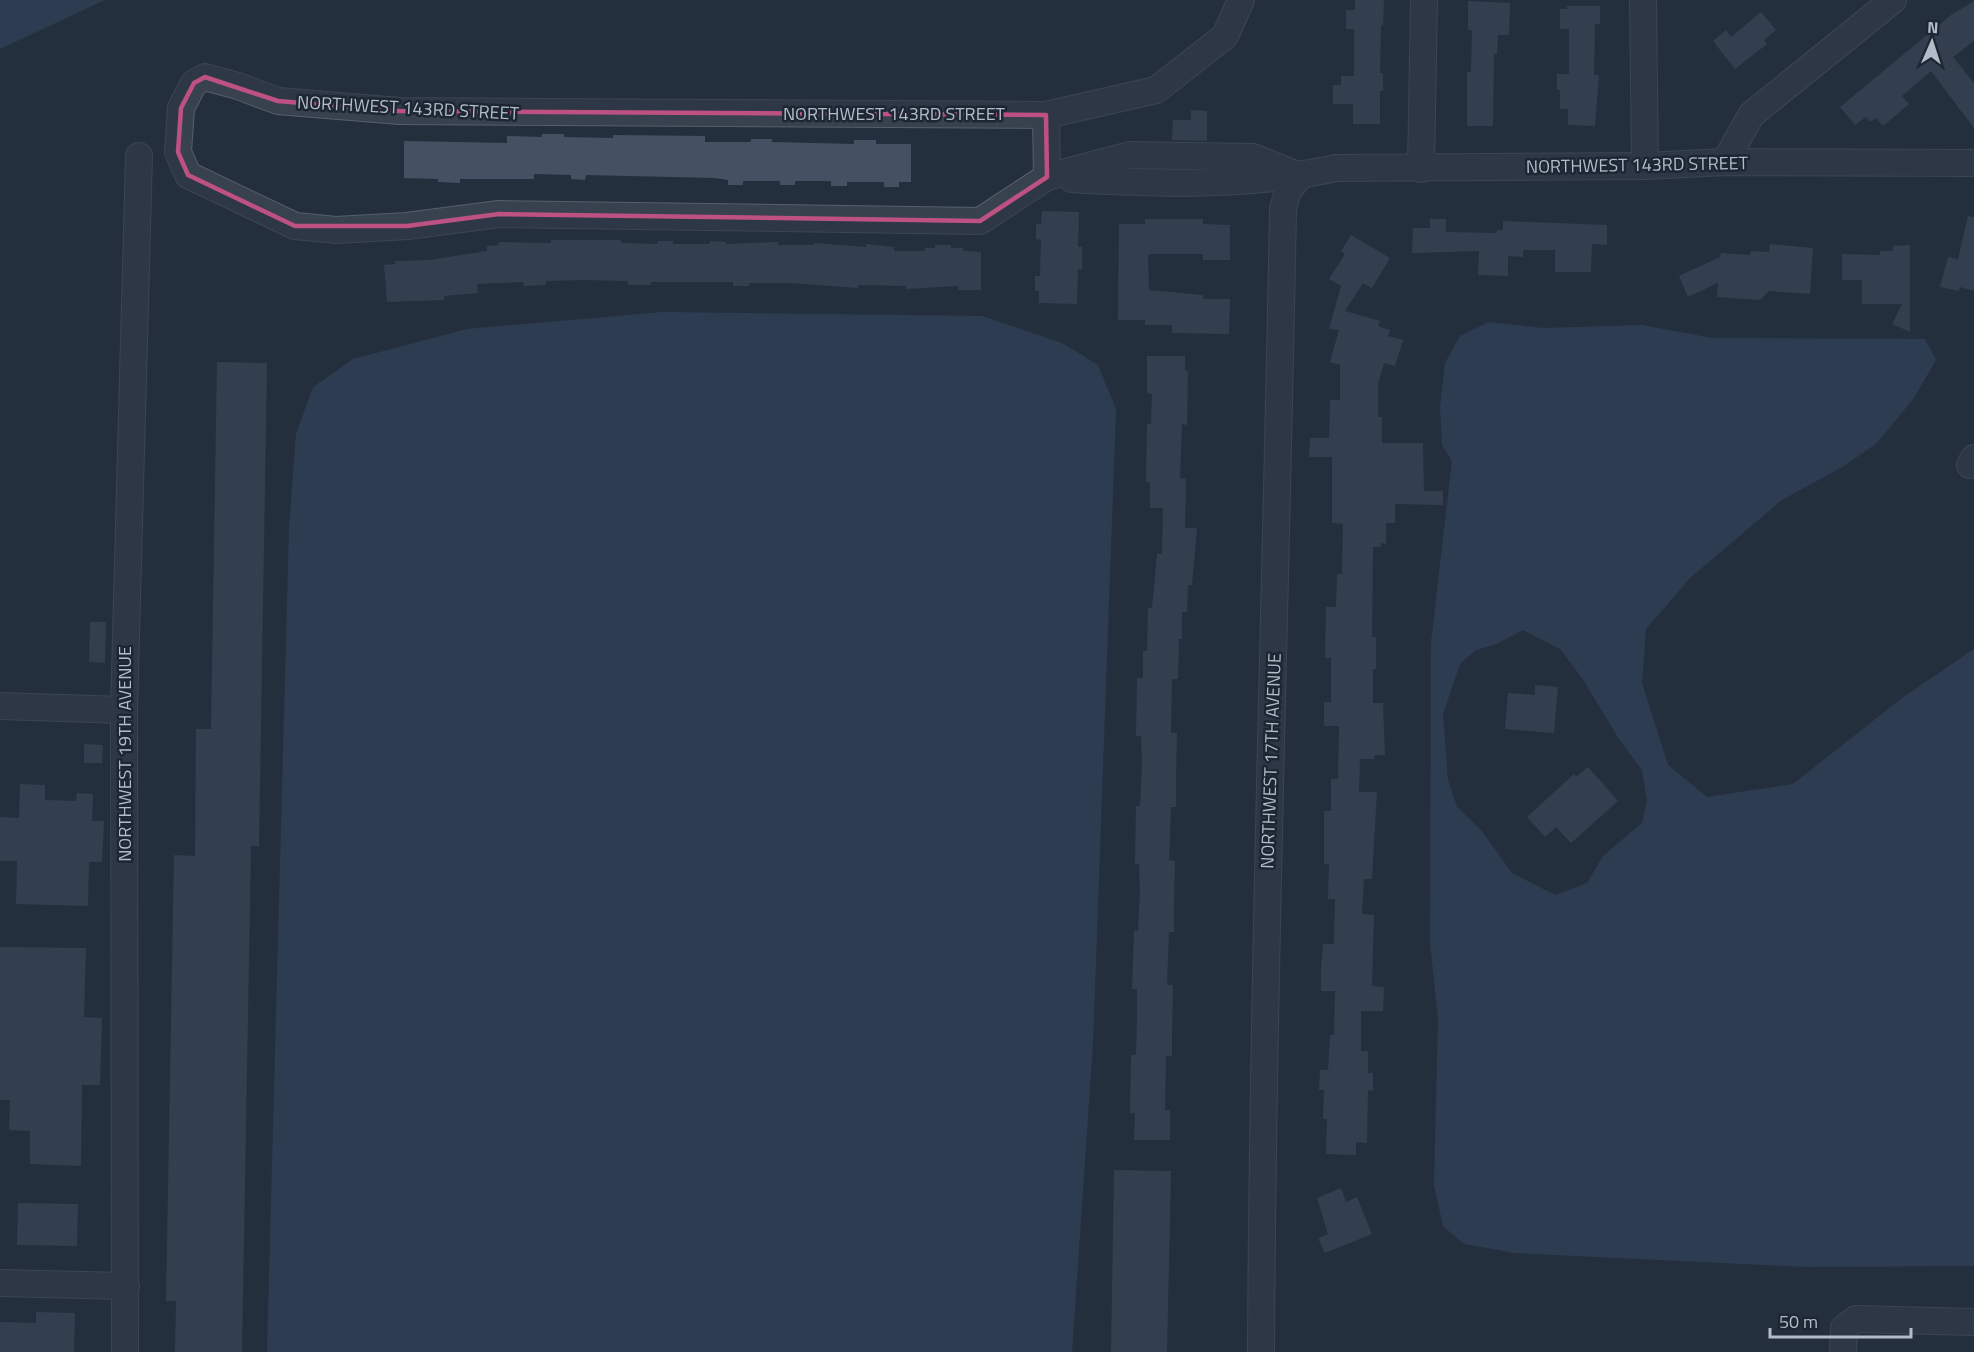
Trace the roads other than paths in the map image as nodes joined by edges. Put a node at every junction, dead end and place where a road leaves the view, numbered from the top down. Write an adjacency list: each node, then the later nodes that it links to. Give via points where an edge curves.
1 (1241, 0): 5 (street, NORTHWEST 143RD STREET, via 1225,36 1156,90)
2 (1424, 0): 10 (street)
3 (1642, 0): 9 (street)
4 (1893, 0): 7 (street, via 1751,115)
5 (1046, 115): 12 (street); 12 (street, NORTHWEST 143RD STREET, via 400,111 278,101 205,77 194,83 181,108 178,152 188,175 244,203 295,226 336,230 499,214 980,221)
6 (139, 156): 14 (street, NORTHWEST 19TH AVENUE)
7 (1725, 162): 8 (street, NORTHWEST 143RD STREET); 9 (street, NORTHWEST 143RD STREET)
8 (1974, 163)
9 (1645, 166): 10 (street, NORTHWEST 143RD STREET)
10 (1421, 169): 11 (street, NORTHWEST 143RD STREET, via 1336,168)
11 (1300, 176): 12 (street, NORTHWEST 143RD STREET, via 1125,182); 20 (street, NORTHWEST 17TH AVENUE, via 1288,191 1283,208 1269,767)
12 (1047, 177)
13 (0, 706): 14 (street)
14 (124, 710): 16 (street, NORTHWEST 19TH AVENUE)
15 (0, 1283): 16 (street)
16 (126, 1286): 19 (street, NORTHWEST 19TH AVENUE)
17 (1974, 1322): 18 (street, via 1856,1319)
18 (1843, 1340)
19 (125, 1352)
20 (1261, 1352)

